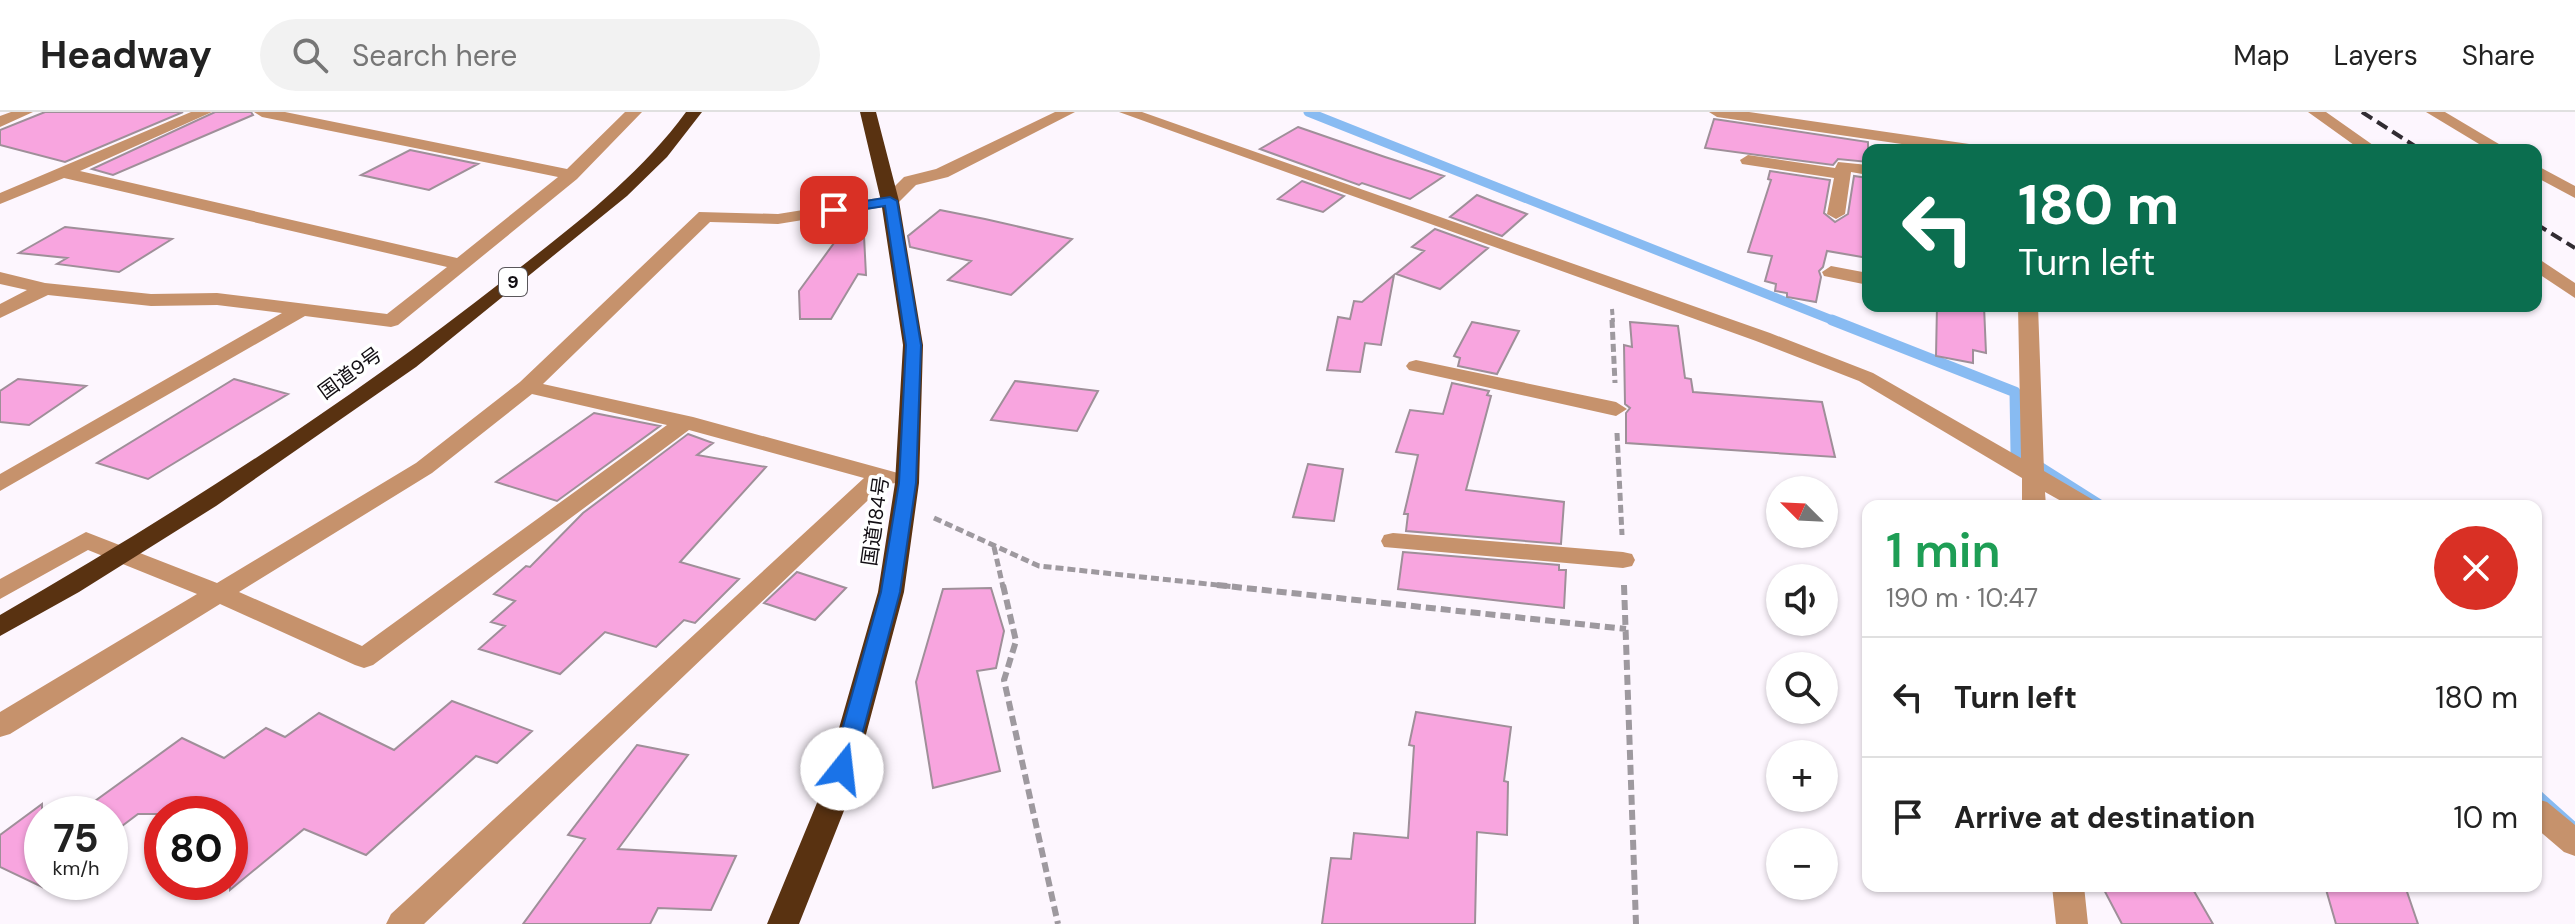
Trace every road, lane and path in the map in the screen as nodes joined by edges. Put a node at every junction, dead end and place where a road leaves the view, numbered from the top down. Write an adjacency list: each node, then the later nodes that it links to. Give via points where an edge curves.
1 (25, 112): 12 (street)
2 (204, 112): 18 (street)
3 (262, 112): 21 (street)
4 (634, 112): 21 (street)
5 (694, 112): 52 (highway, 国道9号 / 9, via 681,132 604,208 473,315 314,431)
6 (868, 112): 24 (highway, 国道184号)
7 (1067, 112): 24 (street, via 942,173 910,181)
8 (1127, 112): 31 (street)
9 (1717, 112): 13 (street)
10 (2316, 112): 14 (street)
11 (2434, 112): 15 (street)
12 (0, 122)
13 (1935, 144)
14 (2363, 144)
15 (2490, 144)
16 (1748, 160): 19 (street)
17 (1862, 169): 19 (street, via 1844,166)
18 (62, 172): 23 (street); 26 (street)
19 (1843, 174): 25 (street)
20 (2542, 174): 22 (street)
21 (571, 175): 26 (street)
22 (2575, 193)
23 (0, 199)
24 (890, 201): 38 (street, via 778,219 705,216); 44 (highway, 国道184号, via 913,345)
25 (1836, 214)
26 (460, 264): 34 (street, via 391,321)
27 (2542, 267): 33 (street)
28 (1831, 272): 30 (street)
29 (0, 278): 32 (street)
30 (1862, 278)
31 (1611, 284): 39 (path); 41 (street, via 1866,377)
32 (45, 289): 34 (street, via 151,300 217,299); 35 (street)
33 (2575, 292)
34 (300, 311): 43 (street)
35 (0, 312)
36 (2025, 312): 41 (street)
37 (1416, 366): 39 (street)
38 (528, 387): 40 (street); 51 (street, via 424,468)
39 (1616, 409): 49 (path)
40 (685, 422): 42 (street); 51 (street, via 364,658)
41 (2033, 472): 45 (street); 46 (street)
42 (880, 476): 44 (street); 58 (street)
43 (0, 484)
44 (906, 494): 48 (path); 59 (highway, 国道184号, via 891,592 834,798)
45 (2034, 500)
46 (2077, 500)
47 (1393, 541): 49 (street)
48 (994, 546): 53 (path, via 1039,566); 60 (path, via 1016,641 1004,680)
49 (1623, 560): 53 (path)
50 (0, 590): 51 (street, via 86,540)
51 (216, 592): 54 (street)
52 (0, 627)
53 (1626, 629): 61 (path)
54 (0, 726)
55 (2542, 816): 56 (street)
56 (2575, 843)
57 (2069, 892): 62 (street)
58 (402, 924)
59 (783, 924)
60 (1058, 924)
61 (1636, 924)
62 (2072, 924)

